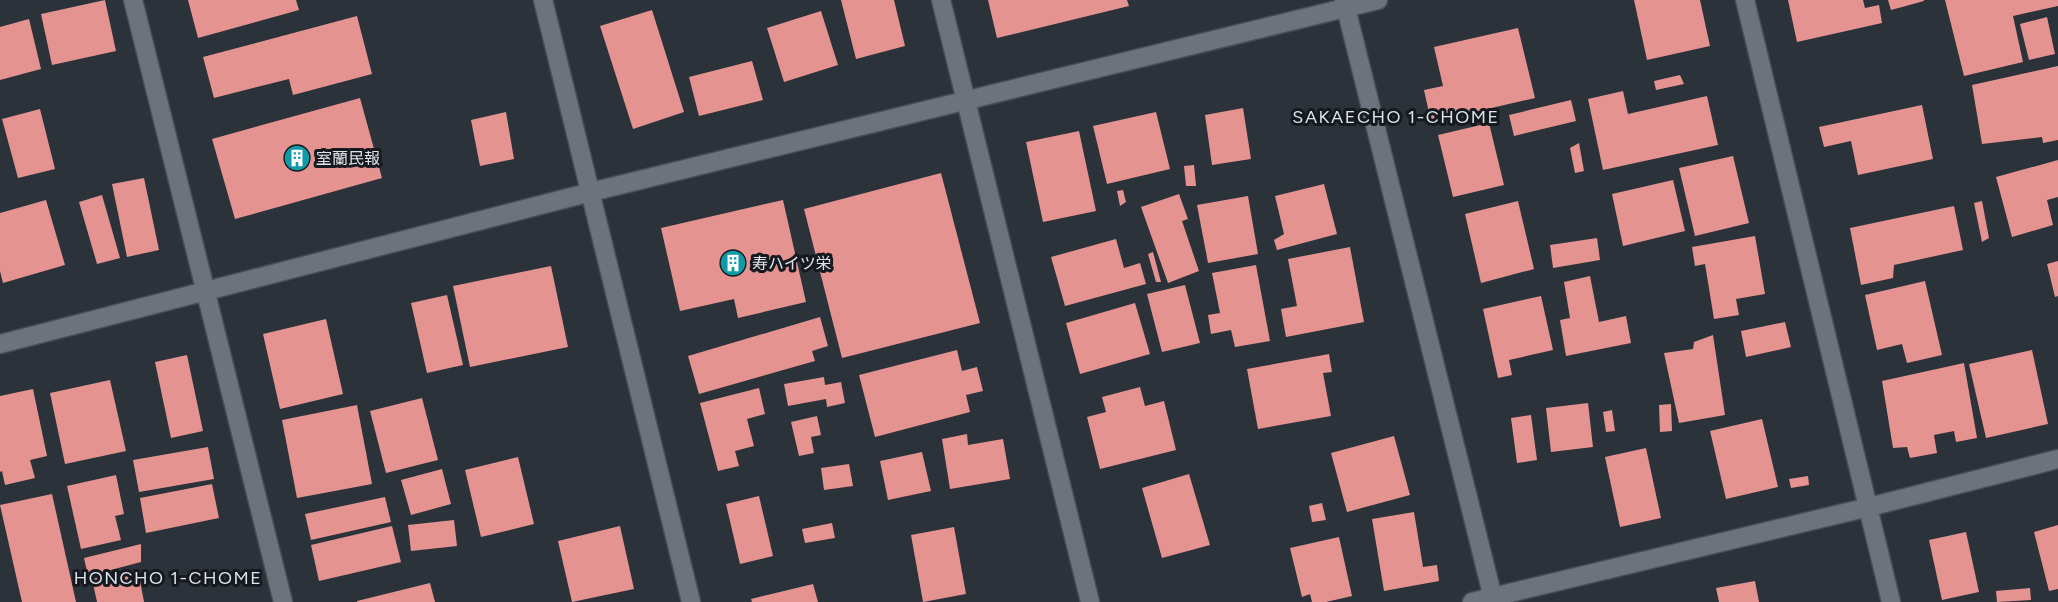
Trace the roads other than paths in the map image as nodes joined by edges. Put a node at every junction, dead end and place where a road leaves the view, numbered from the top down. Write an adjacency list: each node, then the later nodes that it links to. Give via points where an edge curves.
1 (133, 0): 9 (street)
2 (543, 0): 8 (street)
3 (941, 0): 7 (street)
4 (1378, 0): 6 (street)
5 (1745, 0): 12 (street)
6 (1345, 4): 7 (street); 13 (street)
7 (965, 100): 8 (street); 16 (street)
8 (591, 192): 9 (street); 15 (street)
9 (205, 291): 10 (street); 14 (street)
10 (0, 344)
11 (2058, 459): 12 (street)
12 (1869, 507): 13 (street); 18 (street)
13 (1493, 599): 17 (street)
14 (283, 602)
15 (691, 602)
16 (1090, 602)
17 (1472, 602)
18 (1891, 602)

